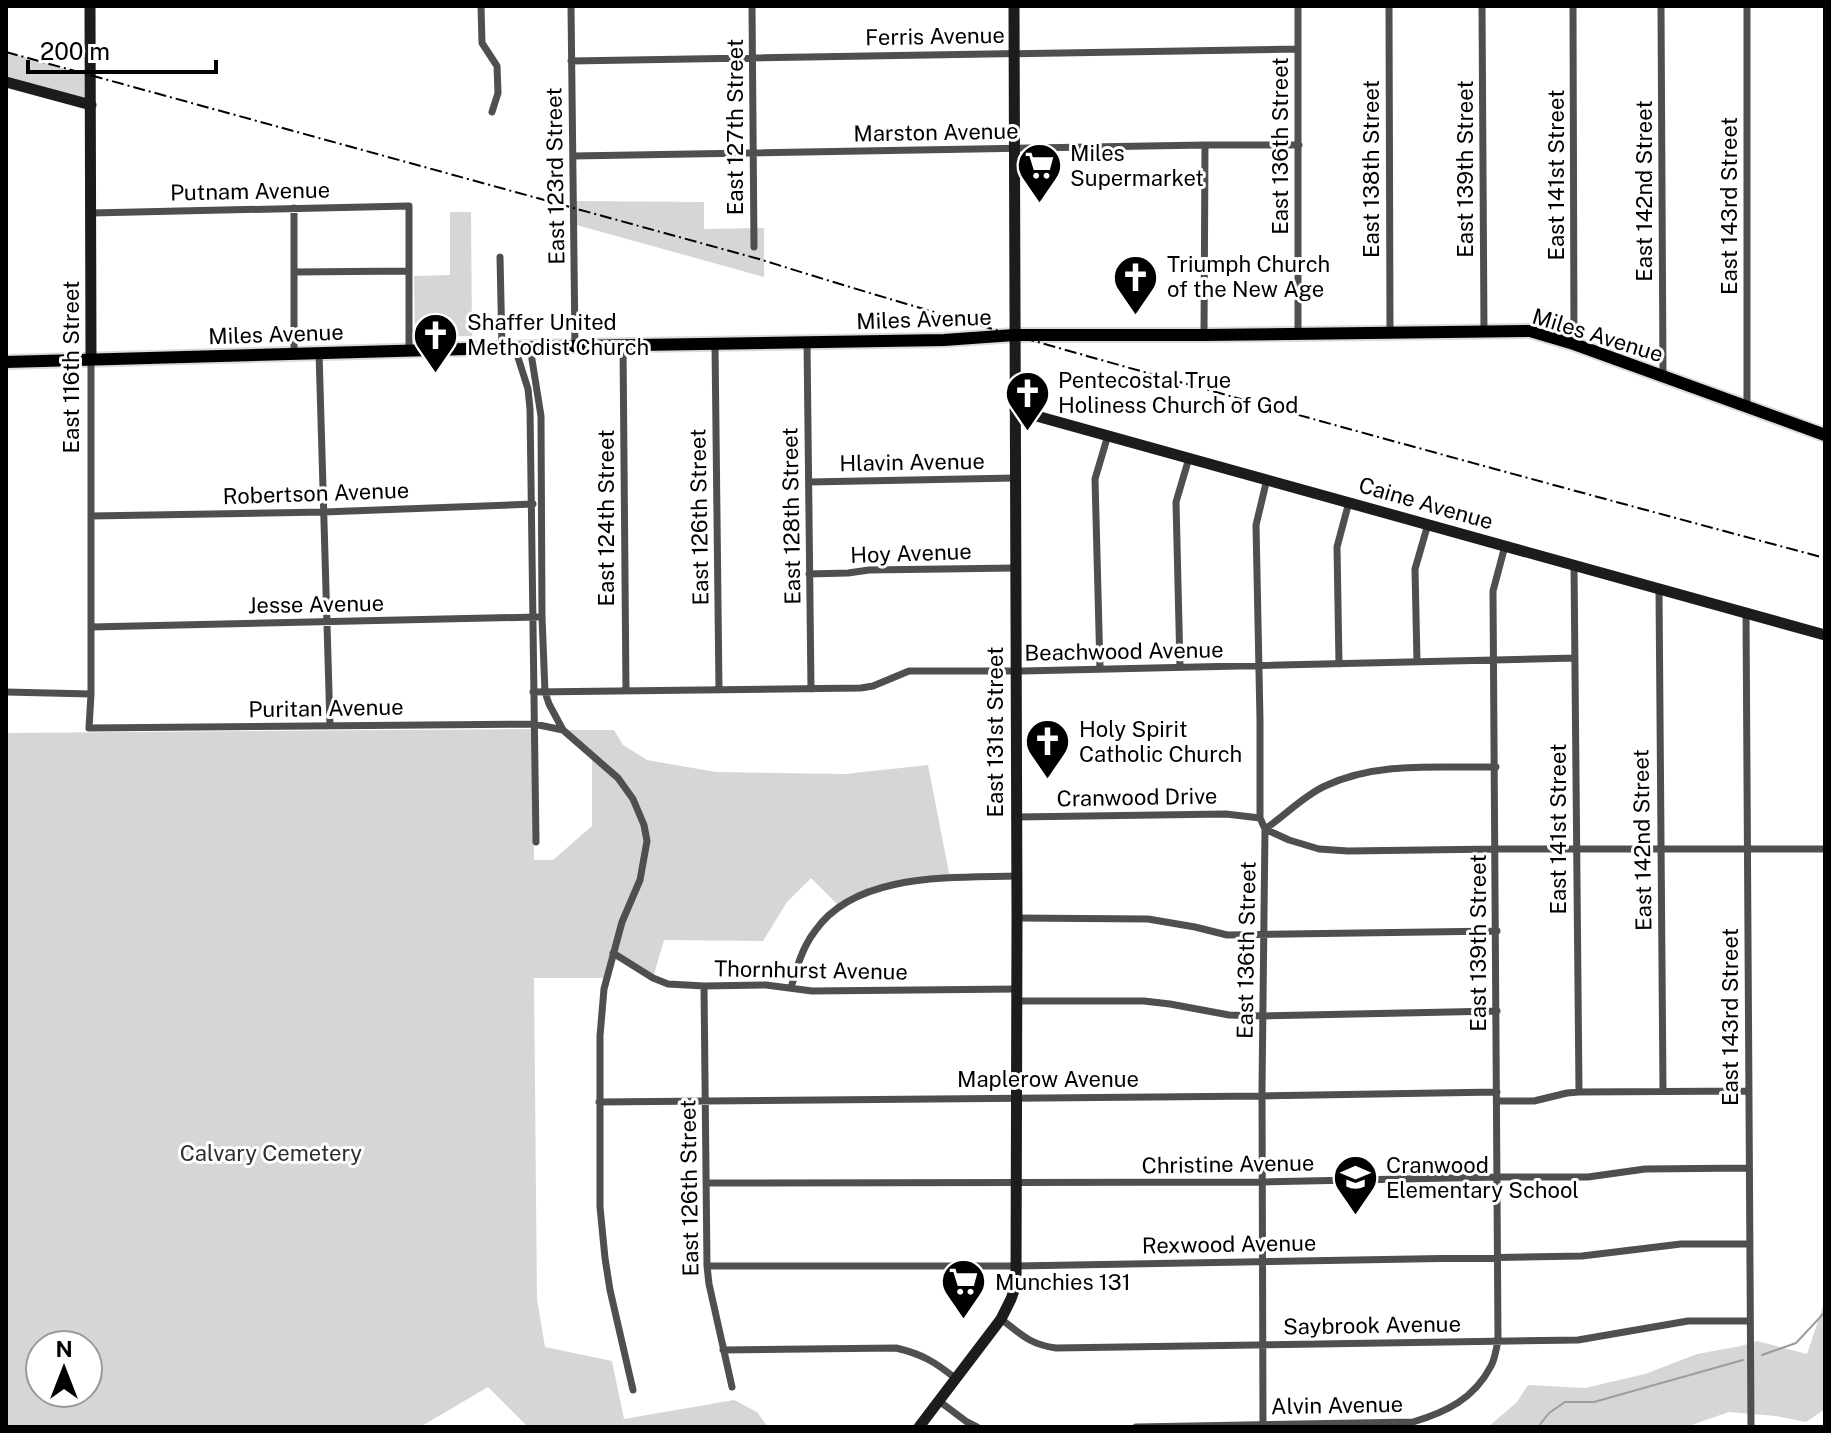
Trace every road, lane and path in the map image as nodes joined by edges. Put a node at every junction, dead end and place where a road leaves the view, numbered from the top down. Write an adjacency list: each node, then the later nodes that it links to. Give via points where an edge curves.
1 (90, 6): 17 (street, East 116th Street)
2 (481, 6): 18 (street, via 482,43 497,66)
3 (571, 6): 15 (street, East 123rd Street)
4 (752, 6): 14 (street, East 127th Street)
5 (1014, 6): 13 (street, East 131st Street)
6 (1298, 6): 12 (street, East 136th Street)
7 (1389, 6): 30 (street, East 138th Street)
8 (1482, 6): 31 (street, East 139th Street)
9 (1573, 6): 37 (street, East 141st Street)
10 (1661, 6): 47 (street, East 142nd Street)
11 (1747, 6): 48 (street, East 143rd Street)
12 (1298, 49): 13 (street, Ferris Avenue); 20 (street, East 136th Street)
13 (1014, 53): 14 (street, Ferris Avenue); 21 (street, East 131st Street)
14 (753, 57): 15 (street, Ferris Avenue); 22 (street, East 127th Street)
15 (571, 61): 23 (street, East 123rd Street)
16 (6, 82): 17 (street)
17 (91, 105): 25 (street, East 116th Street)
18 (492, 112)
19 (1205, 145): 20 (street, Marston Avenue); 21 (street, Marston Avenue); 34 (street)
20 (1299, 145): 32 (street, East 136th Street)
21 (1014, 149): 22 (street, Marston Avenue); 33 (street, East 131st Street)
22 (753, 154): 23 (street, Marston Avenue); 26 (street, East 127th Street)
23 (573, 156): 39 (street, East 123rd Street)
24 (294, 208): 25 (street, Putnam Avenue); 28 (street, Putnam Avenue, via 409,206); 29 (street)
25 (91, 213): 45 (street, East 116th Street)
26 (754, 247)
27 (500, 257): 41 (street)
28 (409, 271): 29 (street); 42 (street)
29 (294, 272): 44 (street)
30 (1390, 332): 31 (main road, Miles Avenue); 32 (main road, Miles Avenue)
31 (1484, 332): 37 (main road, Miles Avenue, via 1530,331)
32 (1298, 333): 34 (main road, Miles Avenue)
33 (1014, 335): 34 (main road, Miles Avenue); 35 (main road, Miles Avenue); 49 (street, East 131st Street)
34 (1204, 335)
35 (807, 342): 36 (main road, Miles Avenue); 55 (street, East 128th Street)
36 (715, 344): 38 (main road, Miles Avenue); 82 (street, East 126th Street)
37 (1574, 344): 47 (main road, Miles Avenue)
38 (623, 345): 39 (main road, Miles Avenue); 83 (street, East 124th Street)
39 (575, 346): 40 (main road, Miles Avenue)
40 (530, 347): 41 (main road, Miles Avenue); 58 (street, via 540,402)
41 (508, 348): 42 (main road, Miles Avenue); 57 (street, via 528,389)
42 (409, 351): 43 (main road, Miles Avenue)
43 (319, 352): 44 (main road, Miles Avenue); 59 (street)
44 (294, 353): 45 (main road, Miles Avenue)
45 (91, 358): 46 (main road, Miles Avenue); 60 (street, East 116th Street)
46 (6, 362)
47 (1663, 376): 48 (main road, Miles Avenue)
48 (1747, 405): 51 (main road, Miles Avenue)
49 (1015, 410): 50 (street, Caine Avenue); 53 (street, East 131st Street)
50 (1108, 435): 52 (street, Caine Avenue); 79 (street, via 1095,479)
51 (1825, 435)
52 (1189, 458): 54 (street, Caine Avenue); 78 (street, via 1176,502)
53 (1015, 478): 55 (street, Hlavin Avenue); 64 (street, East 131st Street)
54 (1267, 479): 56 (street, Caine Avenue); 77 (street, East 136th Street, via 1256,525)
55 (809, 482): 65 (street, East 128th Street)
56 (1349, 502): 61 (street, Caine Avenue); 76 (street, via 1337,547)
57 (531, 504): 58 (street, Robertson Avenue); 59 (street, Robertson Avenue); 68 (street)
58 (542, 504): 69 (street)
59 (324, 512): 60 (street, Robertson Avenue); 70 (street)
60 (91, 516): 71 (street, East 116th Street)
61 (1428, 524): 62 (street, Caine Avenue); 75 (street, via 1415,569)
62 (1505, 546): 63 (street, Caine Avenue); 74 (street, East 139th Street, via 1493,591)
63 (1574, 565): 66 (street, Caine Avenue); 73 (street, East 141st Street)
64 (1015, 568): 65 (street, Hoy Avenue); 80 (street, East 131st Street)
65 (809, 574): 81 (street, East 128th Street)
66 (1659, 589): 67 (street, Caine Avenue); 98 (street, East 142nd Street)
67 (1746, 613): 72 (street, Caine Avenue); 99 (street, East 143rd Street)
68 (532, 617): 69 (street, Jesse Avenue); 70 (street, Jesse Avenue); 85 (street)
69 (542, 617): 86 (street)
70 (326, 621): 71 (street, Jesse Avenue); 89 (street)
71 (91, 627): 87 (street, East 116th Street)
72 (1825, 635)
73 (1575, 658): 74 (street, Beachwood Avenue); 101 (street, East 141st Street)
74 (1495, 660): 75 (street, Beachwood Avenue); 92 (street, East 139th Street)
75 (1417, 662): 76 (street, Beachwood Avenue)
76 (1339, 664): 77 (street, Beachwood Avenue)
77 (1259, 665): 78 (street, Beachwood Avenue); 94 (street, East 136th Street)
78 (1180, 667): 79 (street, Beachwood Avenue)
79 (1100, 669): 80 (street, Beachwood Avenue)
80 (1016, 671): 81 (street, Beachwood Avenue, via 909,671 873,686); 93 (street, East 131st Street)
81 (811, 689): 82 (street, Beachwood Avenue)
82 (719, 690): 83 (street, Beachwood Avenue)
83 (626, 691): 86 (street, Beachwood Avenue)
84 (6, 692): 87 (street)
85 (533, 692): 86 (street, Beachwood Avenue); 88 (street)
86 (545, 692): 91 (street)
87 (91, 694): 90 (street, East 116th Street)
88 (534, 724): 89 (street, Puritan Avenue); 91 (street, Puritan Avenue); 96 (street)
89 (330, 726): 90 (street, Puritan Avenue)
90 (89, 728)
91 (563, 730): 106 (street, via 618,778 644,825 647,841 640,880)
92 (1496, 767): 95 (street, via 1383,768 1351,776 1324,786); 97 (street, East 139th Street)
93 (1015, 817): 94 (street, Cranwood Drive); 102 (street, East 131st Street)
94 (1260, 818): 95 (street, East 136th Street)
95 (1265, 829): 97 (street, via 1319,849); 105 (street, East 136th Street)
96 (536, 842)
97 (1496, 849): 101 (street); 104 (street, East 139th Street)
98 (1660, 849): 99 (street); 101 (street); 112 (street, East 142nd Street)
99 (1747, 849): 100 (street); 113 (street, East 143rd Street)
100 (1825, 849)
101 (1576, 850): 115 (street, East 141st Street)
102 (1016, 876): 103 (street, East 131st Street); 108 (street, via 930,878 887,887 839,906 801,953)
103 (1017, 918): 105 (street, via 1148,919 1227,935); 109 (street, East 131st Street)
104 (1497, 931): 105 (street); 110 (street, East 139th Street)
105 (1263, 935): 111 (street, East 136th Street)
106 (613, 953): 107 (street, Thornhurst Avenue, via 668,984); 120 (street, via 604,989)
107 (704, 986): 108 (street, Thornhurst Avenue); 118 (street, East 126th Street)
108 (791, 988): 109 (street, Thornhurst Avenue)
109 (1017, 995): 111 (street, Thornhurst Avenue, via 1144,1001); 117 (street, East 131st Street)
110 (1497, 1011): 111 (street, Thornhurst Avenue); 114 (street, East 139th Street)
111 (1263, 1016): 116 (street, East 136th Street)
112 (1663, 1091): 113 (street); 115 (street)
113 (1749, 1091): 121 (street, East 143rd Street)
114 (1497, 1092): 116 (street, Maplerow Avenue); 119 (street, East 139th Street)
115 (1579, 1092): 119 (street, via 1534,1101)
116 (1262, 1096): 117 (street, Maplerow Avenue); 123 (street, East 136th Street)
117 (1016, 1097): 118 (street, Maplerow Avenue); 125 (street, East 131st Street)
118 (705, 1100): 120 (street, Maplerow Avenue); 124 (street, East 126th Street)
119 (1497, 1101): 122 (street, East 139th Street)
120 (599, 1102): 138 (street, via 605,1258)
121 (1749, 1168): 122 (street, Christine Avenue); 126 (street, East 143rd Street)
122 (1498, 1177): 123 (street, Christine Avenue); 127 (street, East 139th Street)
123 (1262, 1182): 125 (street, Christine Avenue); 128 (street, East 136th Street)
124 (706, 1183): 125 (street, Christine Avenue); 129 (street, East 126th Street)
125 (1017, 1183): 130 (street, East 131st Street)
126 (1750, 1244): 127 (street, Rexwood Avenue); 132 (street, East 143rd Street)
127 (1498, 1257): 128 (street, Rexwood Avenue); 133 (street, East 139th Street)
128 (1263, 1262): 130 (street, Rexwood Avenue); 134 (street, East 136th Street)
129 (707, 1266): 130 (street, Rexwood Avenue); 135 (street, East 126th Street)
130 (1016, 1266): 131 (street, East 131st Street, via 1016,1285)
131 (1001, 1319): 134 (street, Saybrook Avenue, via 1028,1341 1056,1348); 136 (street, East 131st Street)
132 (1750, 1321): 133 (street, Saybrook Avenue, via 1677,1322 1578,1340); 140 (street, East 143rd Street)
133 (1498, 1341): 134 (street, Saybrook Avenue); 141 (street, Alvin Avenue, via 1492,1365 1479,1384 1447,1411 1413,1422)
134 (1264, 1345): 141 (street, East 136th Street)
135 (723, 1350): 136 (street, via 896,1348 925,1356); 137 (street, East 126th Street)
136 (955, 1378): 139 (street, East 131st Street)
137 (732, 1387)
138 (633, 1390)
139 (939, 1401): 142 (street, East 131st Street); 143 (street)
140 (1751, 1424)
141 (1263, 1425): 144 (street, Alvin Avenue)
142 (919, 1427)
143 (977, 1427)
144 (1136, 1427)

